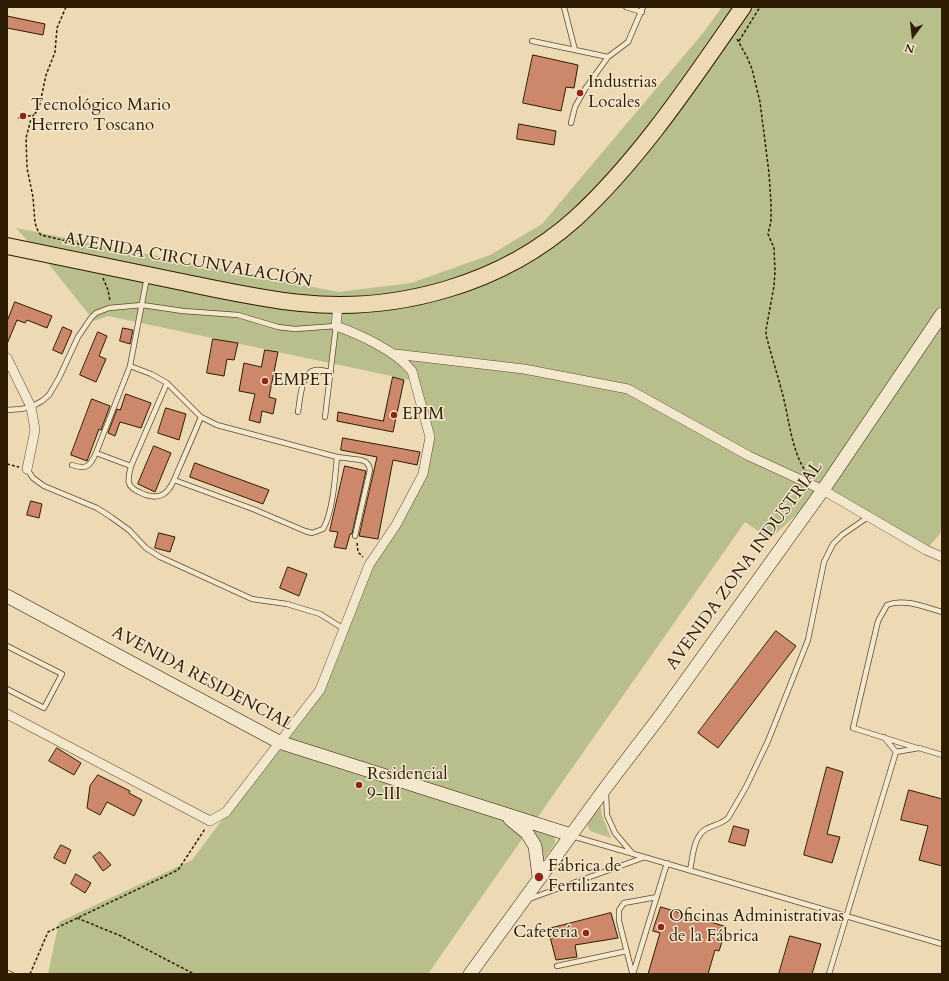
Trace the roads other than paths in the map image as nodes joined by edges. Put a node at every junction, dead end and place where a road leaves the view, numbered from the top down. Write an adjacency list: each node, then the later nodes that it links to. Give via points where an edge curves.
1 (564, 7): 6 (lane)
2 (626, 7): 4 (lane)
3 (743, 7): 12 (highway, AVENIDA CIRCUNVALACIÓN, via 627,165 603,192 554,236 526,255 495,271 454,287 383,304)
4 (642, 9): 7 (lane, via 628,42)
5 (532, 41): 6 (lane)
6 (575, 50): 7 (lane)
7 (608, 57): 8 (lane, via 585,88 575,107)
8 (571, 124)
9 (7, 246): 10 (highway, AVENIDA CIRCUNVALACIÓN)
10 (147, 275): 11 (lane); 12 (highway, AVENIDA CIRCUNVALACIÓN, via 271,299)
11 (142, 305): 14 (lane, via 238,315 278,327 295,329); 18 (lane); 22 (lane, via 109,308 96,313 78,337 54,388 42,402)
12 (338, 305): 14 (street)
13 (942, 314): 33 (main road, AVENIDA ZONA INDUSTRIAL)
14 (336, 326): 15 (street); 20 (lane)
15 (393, 354): 17 (street); 19 (street, via 405,362)
16 (7, 358): 22 (street)
17 (432, 358): 19 (street, via 419,363); 33 (street, via 524,369 628,389 749,456)
18 (130, 366): 21 (lane); 27 (lane)
19 (412, 371): 39 (street, via 430,436 424,474 396,525 369,565)
20 (330, 372): 24 (lane, via 309,372 303,384); 26 (lane)
21 (167, 383): 25 (lane); 30 (lane)
22 (31, 407): 23 (lane); 31 (street, via 35,430)
23 (7, 410)
24 (298, 412)
25 (201, 417): 28 (lane, via 243,433); 32 (lane)
26 (325, 417)
27 (96, 453): 29 (lane, via 88,466 84,468); 30 (lane)
28 (337, 457): 32 (lane, via 333,494 326,523 323,529 312,533); 35 (lane, via 361,460 366,462 370,470)
29 (72, 465)
30 (131, 466): 32 (lane, via 129,485 133,490 149,496 165,494)
31 (27, 469): 39 (lane, via 33,478 44,486 92,506 111,517 160,557 252,599 287,604 320,614)
32 (174, 480)
33 (823, 490): 34 (street); 48 (main road, AVENIDA ZONA INDUSTRIAL)
34 (868, 517): 36 (street); 54 (lane, via 833,544 824,562 808,640 768,741 728,818 725,822 701,833 694,849)
35 (355, 536)
36 (942, 557)
37 (7, 596): 44 (main road, AVENIDA RESIDENCIAL)
38 (942, 612): 43 (lane, via 895,602 886,605 878,621 853,728)
39 (344, 629): 44 (street, via 320,690)
40 (7, 646): 41 (lane, via 62,674 44,708)
41 (7, 689)
42 (7, 714): 44 (street, via 210,821 226,812)
43 (884, 737): 45 (lane); 46 (lane)
44 (279, 742): 49 (main road, AVENIDA RESIDENCIAL)
45 (920, 748): 46 (lane); 47 (lane)
46 (896, 752): 58 (lane)
47 (942, 755)
48 (606, 787): 50 (main road, AVENIDA ZONA INDUSTRIAL); 51 (lane, via 607,815 615,833)
49 (506, 815): 50 (main road, AVENIDA RESIDENCIAL); 55 (main road, via 527,833 535,846)
50 (570, 835): 51 (lane); 55 (main road, AVENIDA ZONA INDUSTRIAL)
51 (632, 853): 52 (lane)
52 (646, 857): 53 (lane); 57 (lane)
53 (668, 863): 54 (lane); 56 (lane)
54 (690, 870): 58 (lane)
55 (539, 877): 57 (main road, AVENIDA ZONA INDUSTRIAL)
56 (657, 897): 60 (lane, via 624,903 619,910 619,921); 63 (lane)
57 (524, 901): 62 (main road, AVENIDA ZONA INDUSTRIAL)
58 (846, 916): 59 (lane); 64 (lane)
59 (942, 944)
60 (627, 951): 61 (lane); 63 (lane)
61 (557, 966)
62 (470, 974)
63 (633, 974)
64 (829, 974)

